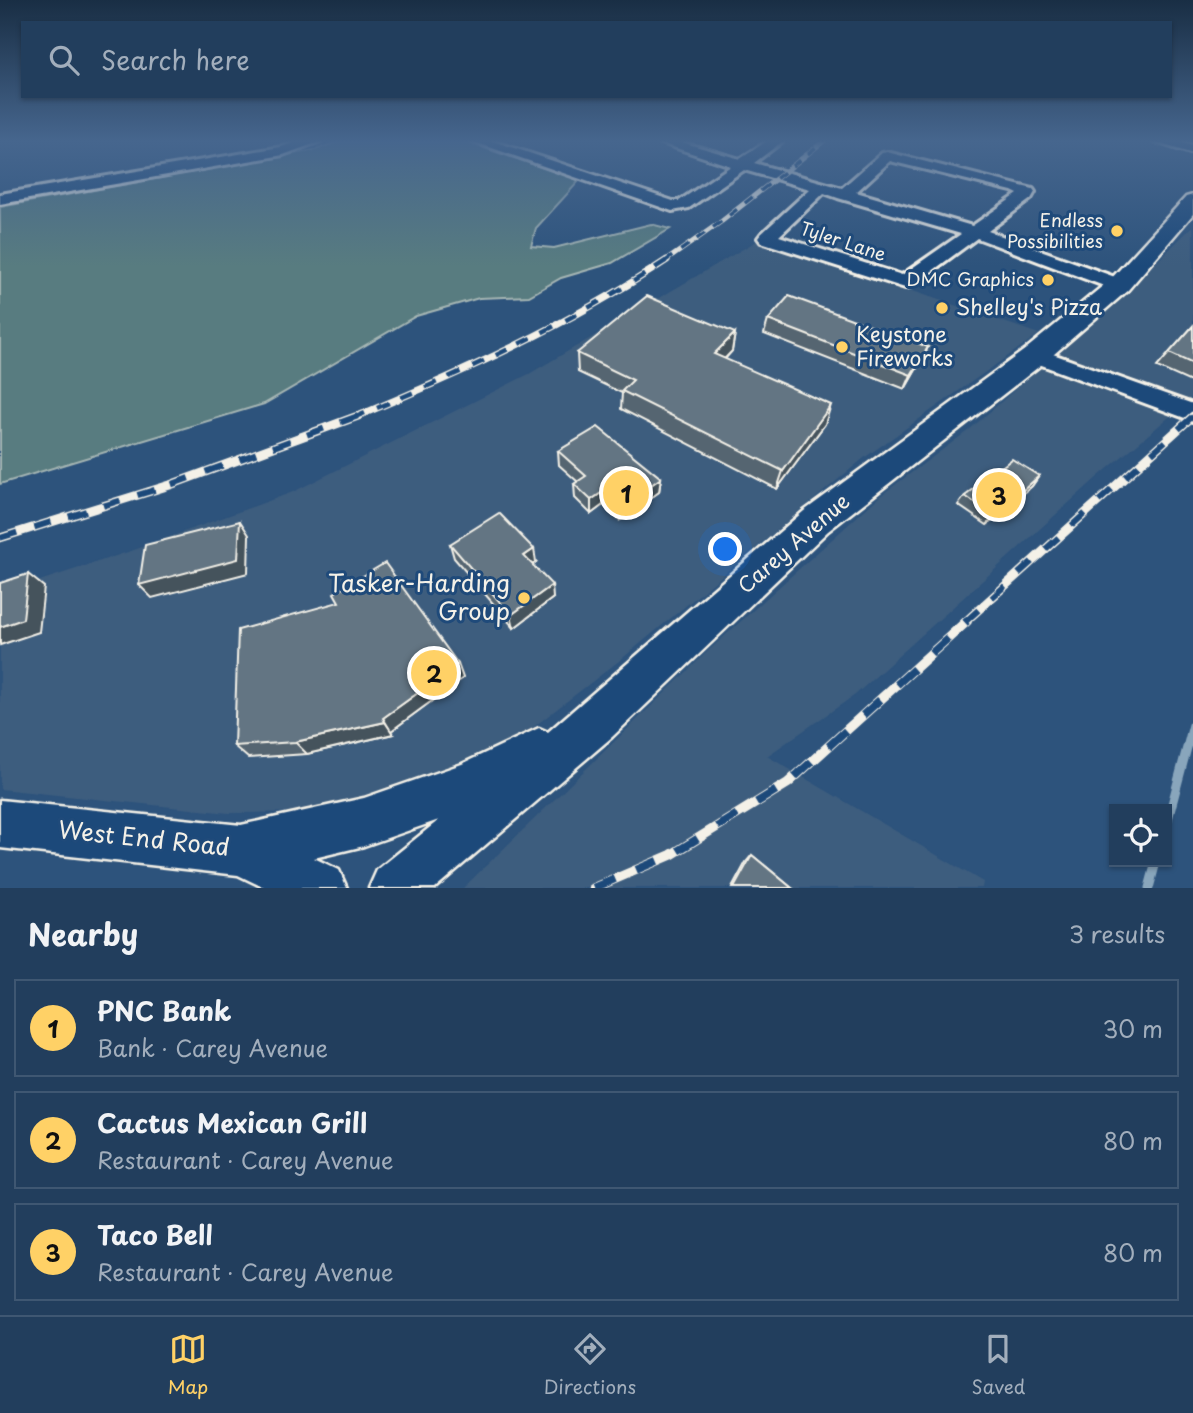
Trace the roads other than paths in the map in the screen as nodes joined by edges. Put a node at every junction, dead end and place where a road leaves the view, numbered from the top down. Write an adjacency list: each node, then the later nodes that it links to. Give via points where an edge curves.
1 (98, 182): 9 (street)
2 (601, 182): 3 (street, via 671,206 683,205)
3 (717, 182)
4 (801, 182): 7 (street)
5 (858, 182): 8 (street, Tyler Lane)
6 (998, 182): 11 (street, Tyler Lane, via 1017,187 1027,192 1026,196)
7 (820, 188): 8 (street); 11 (street, Tyler Lane, via 767,237 905,282)
8 (844, 195): 11 (street)
9 (0, 199)
10 (1193, 201): 12 (main road, Carey Avenue)
11 (978, 233): 12 (street)
12 (1119, 285): 13 (main road, Carey Avenue)
13 (1036, 355): 14 (street); 15 (main road, Carey Avenue, via 816,521)
14 (1193, 413)
15 (596, 721): 17 (main road, via 470,785 365,822); 19 (main road, Carey Avenue)
16 (0, 824): 17 (main road, West End Road)
17 (241, 850): 18 (main road, West End Road)
18 (321, 888)
19 (395, 888)

